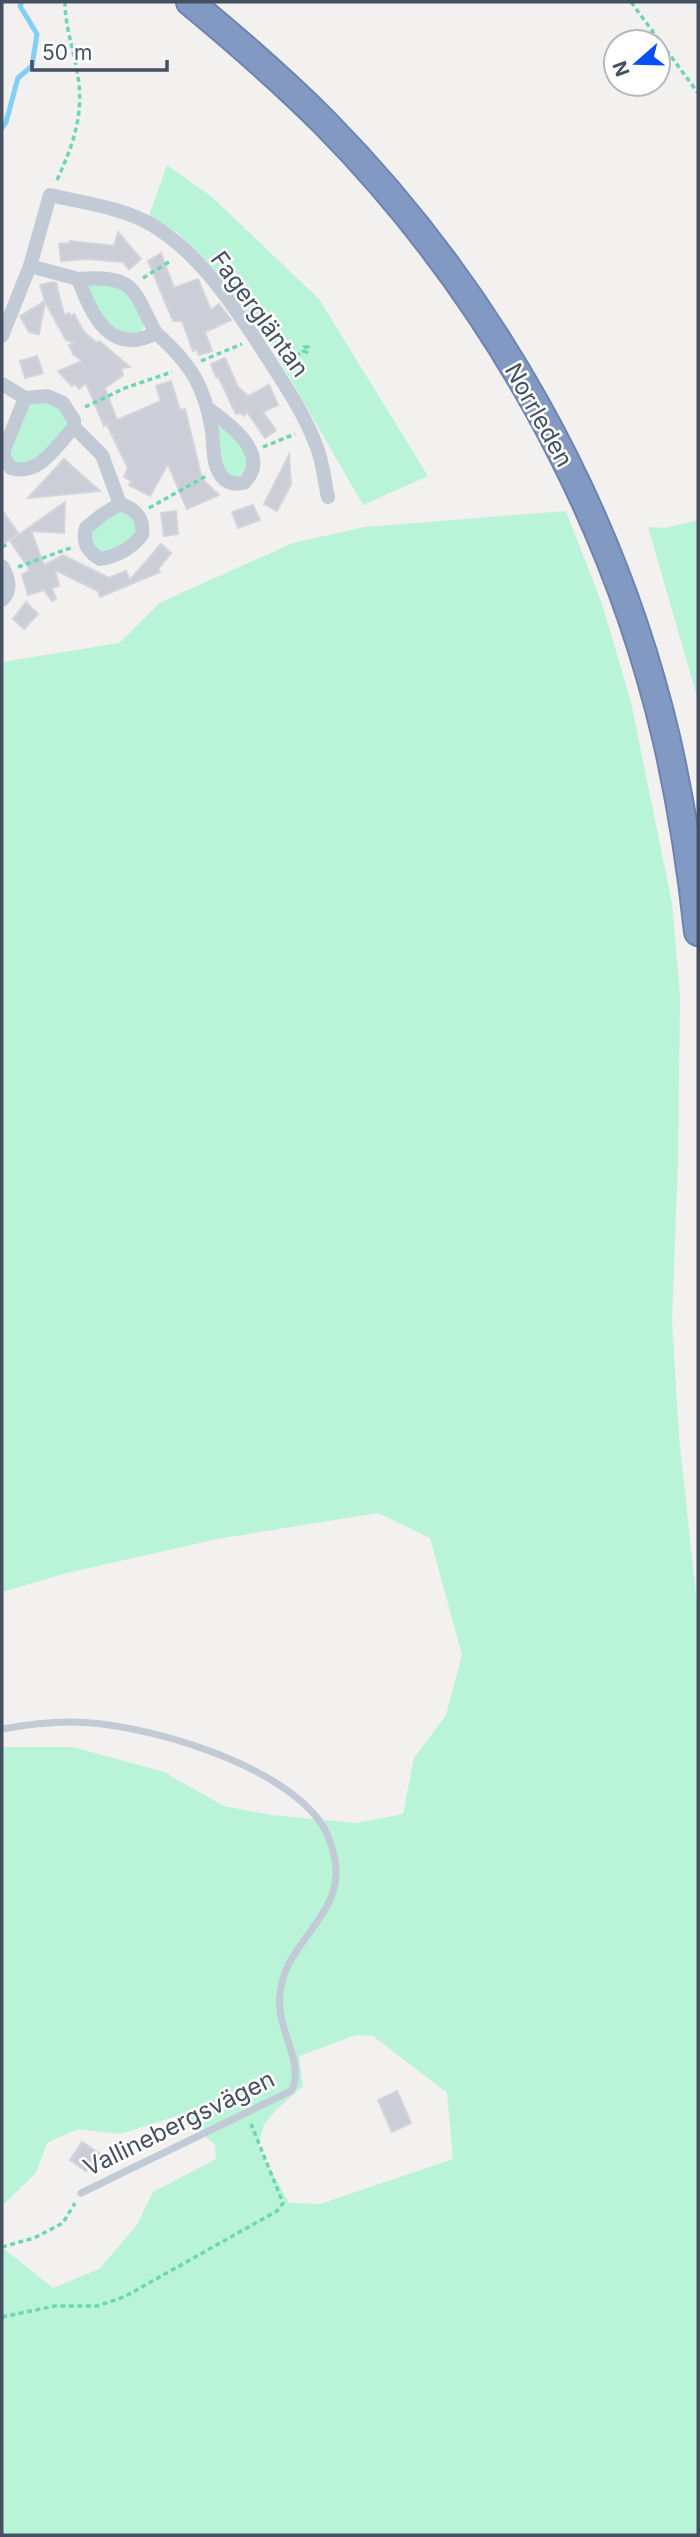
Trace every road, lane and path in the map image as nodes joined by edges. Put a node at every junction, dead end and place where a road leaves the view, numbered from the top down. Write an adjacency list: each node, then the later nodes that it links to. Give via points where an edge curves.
1 (65, 2): 5 (path, via 80,108 72,147)
2 (190, 2): 29 (highway, Norrleden, via 293,92 378,182 460,284 543,418 616,575 652,683 678,790)
3 (631, 2): 4 (path)
4 (698, 93)
5 (50, 195): 6 (street, Fagergläntan, via 139,219); 7 (street)
6 (187, 252): 9 (path); 12 (street, Fagergläntan)
7 (30, 267): 8 (street); 11 (street)
8 (78, 279): 9 (street); 10 (street, via 96,320 117,337 133,341)
9 (129, 286): 10 (street, via 141,299)
10 (156, 333): 13 (street)
11 (2, 335)
12 (255, 339): 13 (path); 18 (street, Fagergläntan)
13 (189, 366): 16 (street); 17 (path, via 125,388)
14 (2, 384): 15 (street)
15 (25, 398): 17 (street, via 47,396 63,403); 17 (street, via 4,450 11,468 25,470 38,465)
16 (210, 410): 19 (street); 20 (street)
17 (72, 420): 22 (street, via 102,455)
18 (309, 429): 19 (path); 21 (street, Fagergläntan, via 318,448)
19 (252, 452): 20 (street, via 253,467 244,483 228,481)
20 (218, 469): 23 (path)
21 (327, 497)
22 (120, 504): 23 (street); 24 (street, via 89,524)
23 (138, 515): 24 (street, via 142,535 118,554 100,559)
24 (85, 543): 27 (path)
25 (8, 544): 26 (path)
26 (2, 547)
27 (3, 569): 28 (street, via 8,590)
28 (2, 600)
29 (698, 932)
30 (2, 1729): 31 (lane, Vallinebergsvägen, via 72,1722 157,1733 259,1775 304,1805 322,1824 332,1848 335,1888 282,1981 280,2010 296,2083 291,2091)
31 (246, 2113): 32 (lane, Vallinebergsvägen); 34 (path, via 284,2203 277,2211 124,2297 97,2306 55,2306)
32 (81, 2193): 33 (path, via 63,2223)
33 (2, 2247)
34 (2, 2318)

